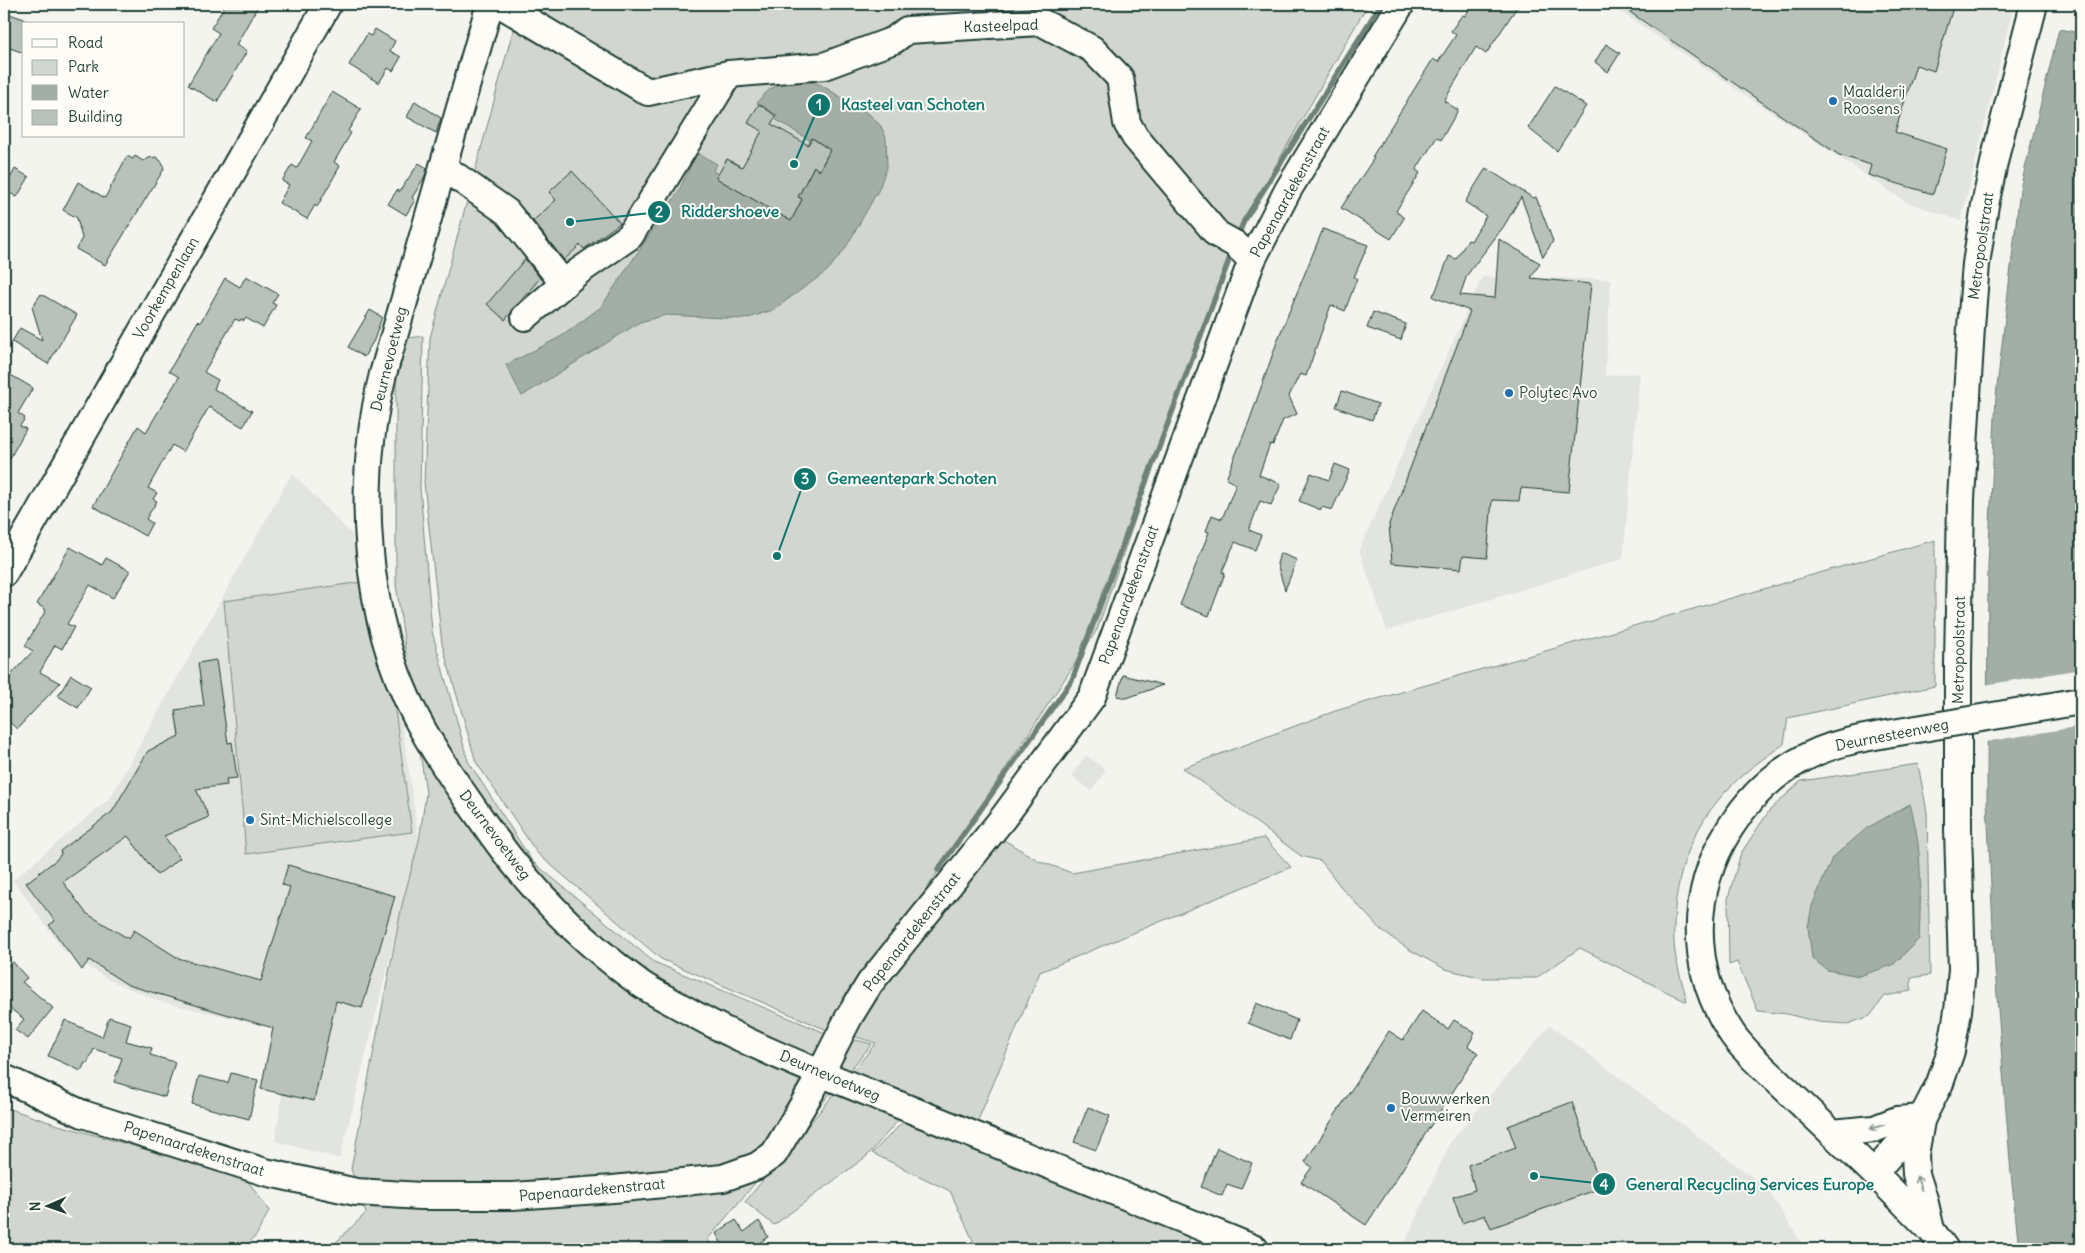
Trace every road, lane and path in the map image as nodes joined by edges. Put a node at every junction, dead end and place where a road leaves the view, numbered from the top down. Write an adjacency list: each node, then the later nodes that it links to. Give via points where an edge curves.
1 (328, 4): 11 (street, Voorkempenlaan)
2 (490, 4): 7 (street, Deurnevoetweg)
3 (500, 4): 6 (street, Kasteelpad, via 648,92)
4 (1401, 4): 8 (street, Papenaardekenstraat, via 1288,190)
5 (2034, 4): 15 (street, Metropoolstraat, via 1997,149 1976,264 1961,509 1958,828 1962,970 1951,1051 1940,1084)
6 (729, 74): 8 (street, Kasteelpad, via 824,66 894,40 907,30 1041,22 1092,48 1120,78 1127,123 1135,136 1217,234); 9 (street, via 630,236)
7 (444, 167): 9 (street, via 507,212); 13 (street, Deurnevoetweg, via 383,374 376,402 370,456 368,517 374,588 392,658 415,715 448,773 511,861 570,926 642,985 717,1027)
8 (1244, 252): 13 (street, Papenaardekenstraat, via 1092,697 1003,818 870,983)
9 (564, 284): 10 (street)
10 (525, 317)
11 (4, 573)
12 (2081, 701): 16 (street, Deurnesteenweg, bridge, via 1852,740 1821,750 1796,762 1767,783 1743,808 1722,840 1709,871 1698,926 1705,974 1718,1009 1731,1033 1753,1058)
13 (821, 1074): 14 (street, Papenaardekenstraat, via 774,1154 757,1166 723,1178 514,1196 356,1192 265,1172 83,1114); 19 (street, Deurnevoetweg)
14 (4, 1078)
15 (1922, 1118): 16 (street, one-way to 16, via 1897,1120 1874,1129); 17 (street, Metropoolstraat); 18 (street, one-way to 15, via 1916,1174 1915,1155)
16 (1832, 1133): 17 (street, Deurnesteenweg)
17 (1874, 1173): 18 (street)
18 (1938, 1240)
19 (1255, 1249)

